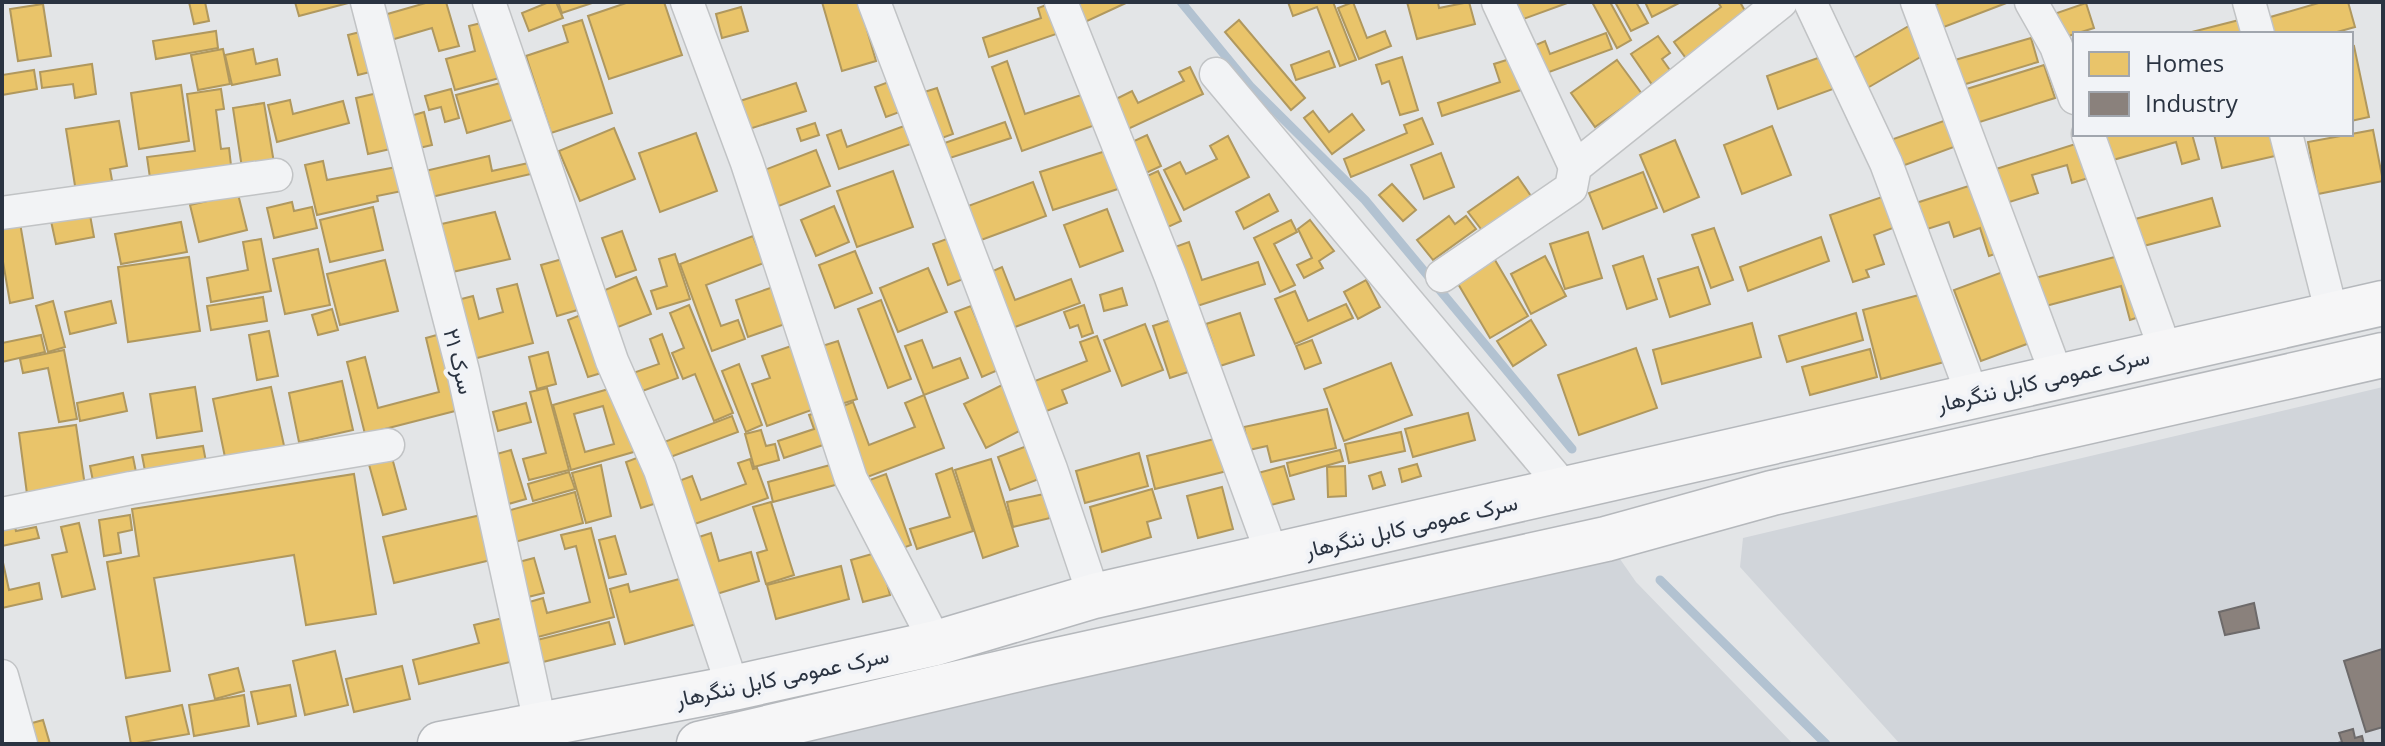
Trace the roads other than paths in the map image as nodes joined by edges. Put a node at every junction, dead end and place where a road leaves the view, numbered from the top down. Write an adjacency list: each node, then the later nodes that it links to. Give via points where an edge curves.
1 (367, 2): 35 (street, سرک ۲۱, via 463,371)
2 (489, 2): 34 (street, via 612,361 660,470)
3 (687, 2): 32 (street, via 747,163 851,479)
4 (874, 2): 31 (street)
5 (1061, 2): 30 (street, via 1170,275)
6 (1498, 2): 17 (street)
7 (1781, 2): 17 (street)
8 (1810, 2): 26 (street, via 1886,163)
9 (1917, 2): 25 (street)
10 (2031, 2): 14 (street, via 2056,46)
11 (2249, 2): 12 (street)
12 (2257, 32)
13 (1216, 74): 28 (street)
14 (2073, 93)
15 (2089, 136): 23 (street)
16 (2287, 136): 22 (street)
17 (1575, 167): 20 (street, via 1571,188)
18 (276, 175): 19 (street)
19 (2, 213)
20 (1442, 276)
21 (2383, 303): 22 (highway, سرک عمومی کابل ننگرهار)
22 (2332, 314): 23 (highway, سرک عمومی کابل ننگرهار)
23 (2166, 352): 25 (highway, سرک عمومی کابل ننگرهار)
24 (2383, 355): 38 (highway, سرک عمومی کابل ننگرهار, via 1772,493 1606,539)
25 (2057, 376): 26 (highway, سرک عمومی کابل ننگرهار)
26 (1972, 394): 28 (highway, سرک عمومی کابل ننگرهار)
27 (388, 445): 29 (street)
28 (1566, 490): 30 (highway, سرک عمومی کابل ننگرهار)
29 (2, 514)
30 (1273, 557): 31 (highway, سرک عمومی کابل ننگرهار)
31 (1094, 596): 32 (highway, سرک عمومی کابل ننگرهار)
32 (936, 643): 34 (highway, سرک عمومی کابل ننگرهار)
33 (2, 676): 36 (street)
34 (733, 688): 35 (highway, سرک عمومی کابل ننگرهار)
35 (533, 731): 37 (highway, سرک عمومی کابل ننگرهار)
36 (21, 744)
37 (440, 744)
38 (699, 744)

